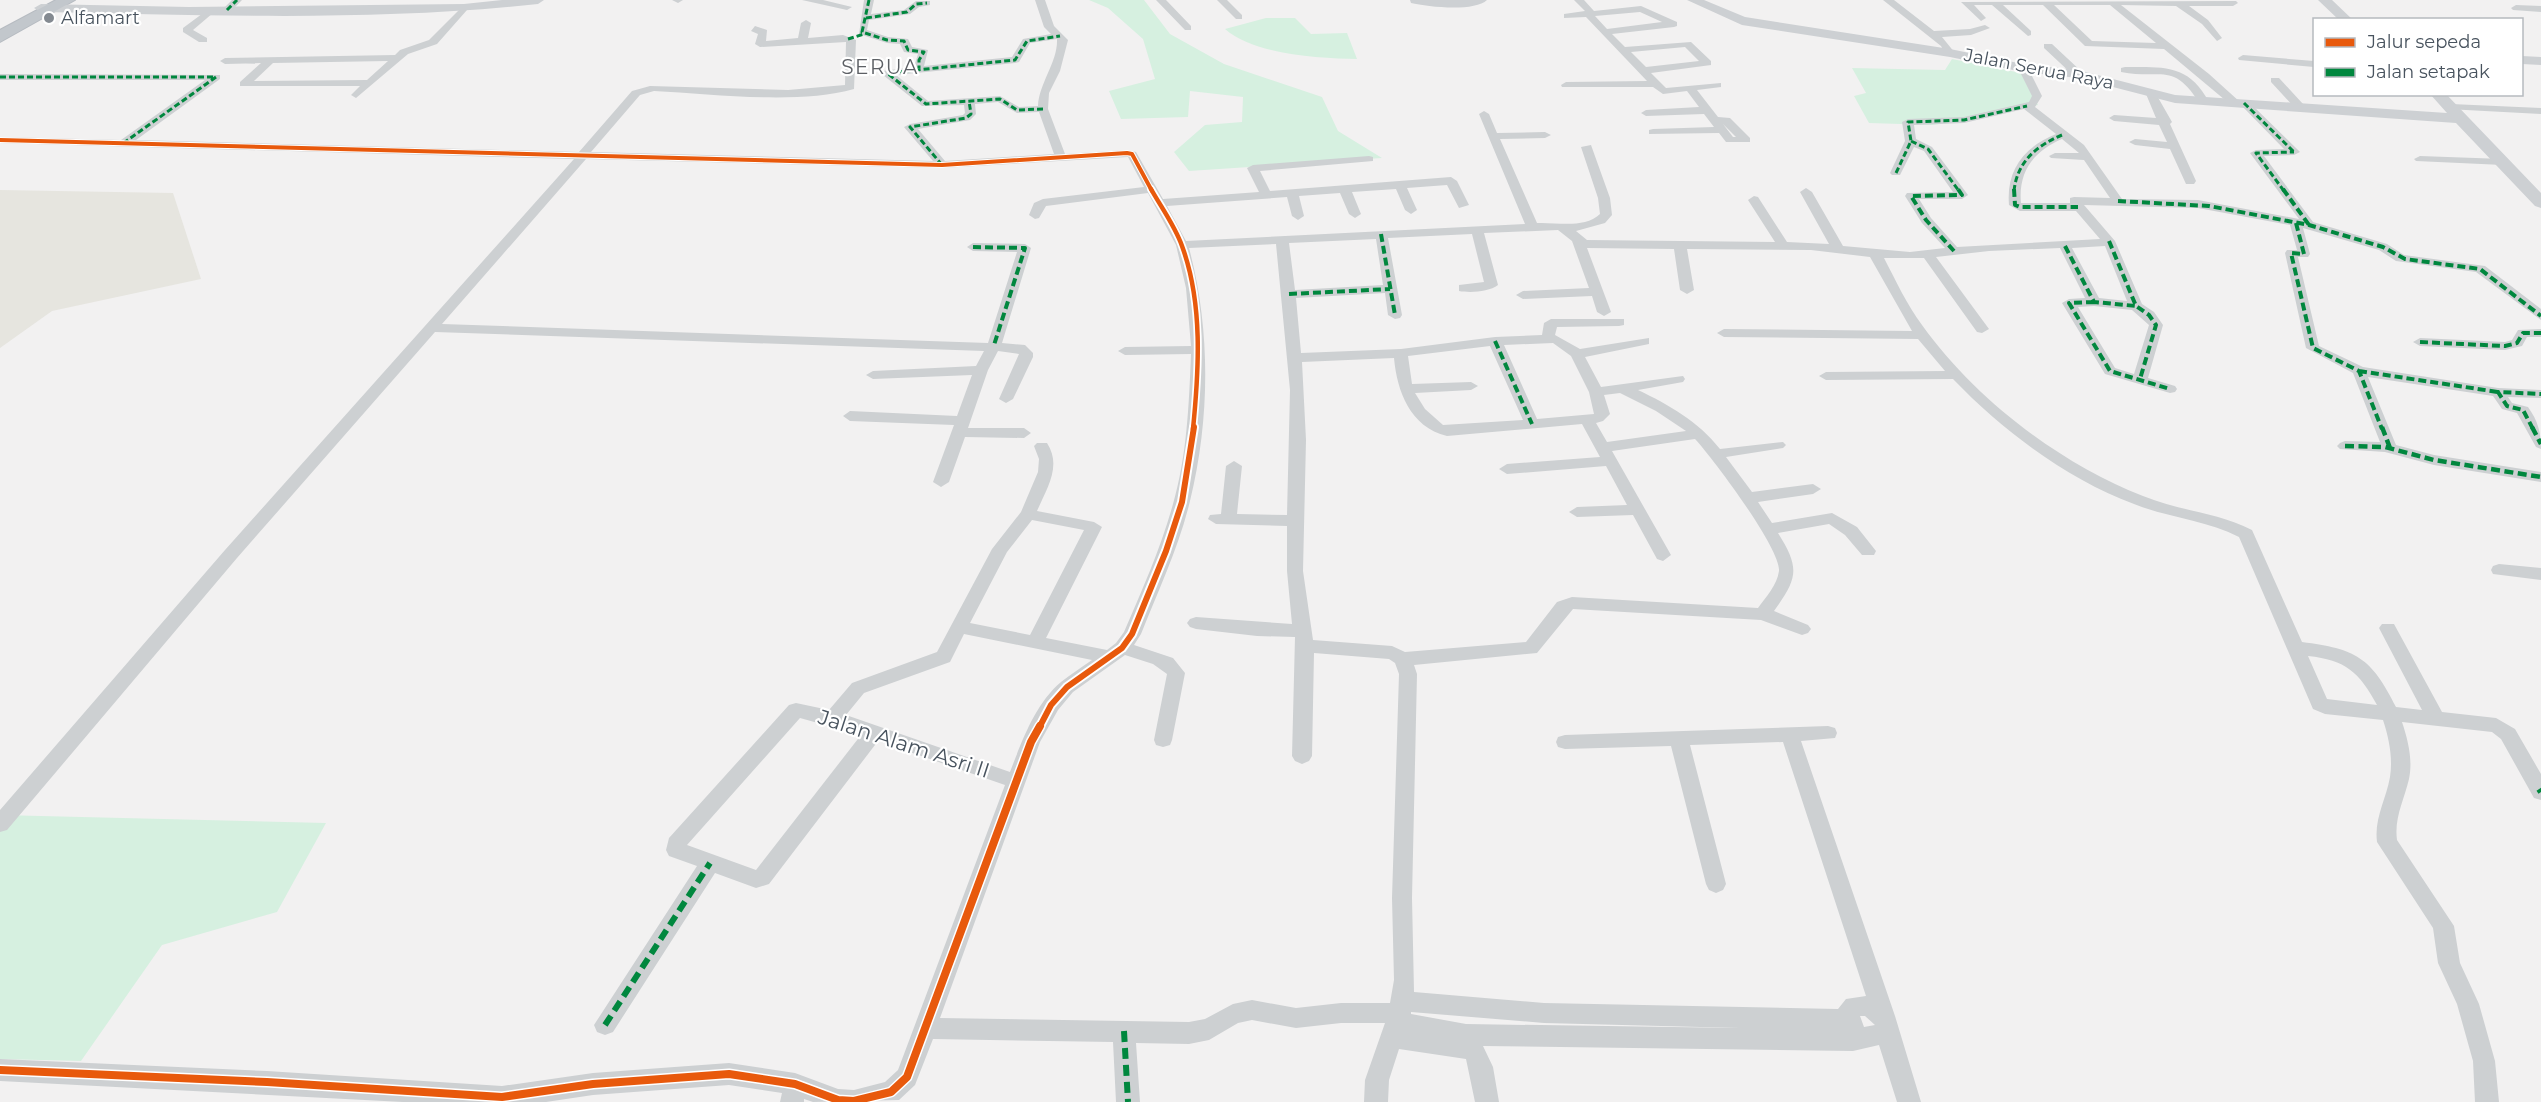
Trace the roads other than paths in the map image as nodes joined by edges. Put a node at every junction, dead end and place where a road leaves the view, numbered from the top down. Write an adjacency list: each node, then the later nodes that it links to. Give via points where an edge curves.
1 (67, 0): 21 (highway)
2 (237, 0): 26 (street)
3 (538, 0): 22 (main road)
4 (807, 0): 23 (street)
5 (869, 0): 31 (street)
6 (1040, 0): 41 (street, via 1049,27)
7 (1222, 0): 30 (street)
8 (1416, 0): 9 (main road, via 1438,4)
9 (1481, 0)
10 (1580, 0): 28 (street)
11 (1693, 0): 50 (main road, Jalan Serua Raya, via 1742,21)
12 (1888, 0): 40 (street)
13 (2324, 0): 32 (main road)
14 (1166, 1): 35 (street)
15 (1988, 1): 16 (street); 39 (street); 40 (street, via 1966,2 1983,23 1971,32)
16 (2043, 1): 17 (street); 48 (street, via 2089,44)
17 (2110, 1): 18 (street); 48 (street)
18 (2177, 1): 20 (street); 43 (street, via 2205,22)
19 (927, 3): 31 (street, via 918,3 907,12)
20 (2233, 3)
21 (50, 6): 27 (main road); 36 (highway); 42 (highway)
22 (464, 8): 26 (main road); 51 (street, via 433,42)
23 (848, 8)
24 (2516, 8): 25 (street)
25 (2541, 9)
26 (227, 10): 27 (main road)
27 (210, 11): 45 (street, via 186,30)
28 (1590, 13): 29 (street); 37 (street); 37 (street, via 1641,9 1674,24)
29 (1567, 15)
30 (1239, 17)
31 (866, 18): 38 (street)
32 (2345, 18)
33 (806, 23): 46 (street)
34 (758, 28): 46 (street, via 756,31 764,32 760,44)
35 (1188, 28)
36 (0, 31)
37 (1605, 32): 49 (street)
38 (864, 33): 44 (street); 58 (street, via 904,41 908,50 924,52)
39 (2028, 33)
40 (1933, 34): 50 (street)
41 (1060, 36): 58 (street, via 1029,40 1015,60); 78 (street, via 1064,46 1044,93)
42 (0, 38)
43 (2217, 38)
44 (848, 39): 46 (street); 96 (street, via 850,87 846,90 646,88 615,114)
45 (203, 40)
46 (802, 42)
47 (2048, 46): 62 (street)
48 (2166, 46): 75 (street)
49 (1623, 50): 60 (street); 60 (street, via 1687,44 1707,63)
50 (1950, 53): 59 (main road, Jalan Serua Raya)
51 (397, 58): 53 (street); 65 (street)
52 (2243, 58): 57 (street)
53 (272, 60): 55 (street); 65 (street, via 244,84)
54 (2523, 60): 56 (main road)
55 (225, 61)
56 (2541, 61)
57 (2313, 64)
58 (919, 68): 73 (street, via 887,72 926,104)
59 (2023, 68): 62 (main road, Jalan Serua Raya); 76 (street, via 2037,96)
60 (1642, 70): 68 (street)
61 (2125, 70): 74 (street, via 2184,75 2195,83)
62 (2078, 74): 70 (main road, Jalan Serua Raya)
63 (0, 77): 93 (street, via 216,77)
64 (2275, 80): 77 (street)
65 (369, 83): 71 (street)
66 (1566, 85): 68 (street, via 1635,84 1639,91)
67 (1717, 85): 69 (street)
68 (1659, 87): 69 (street)
69 (1690, 88): 79 (street)
70 (2151, 94): 74 (main road, Jalan Serua Raya); 85 (street)
71 (356, 95)
72 (2439, 96): 82 (main road)
73 (969, 100): 78 (street, via 1004,100 1020,111); 103 (street, via 970,114 966,118 910,127)
74 (2204, 102): 75 (main road, Jalan Serua Raya)
75 (2234, 103): 77 (main road, Jalan Serua Raya); 122 (street, via 2294,151 2256,153)
76 (2027, 106): 88 (street); 91 (street, via 1964,120 1910,121 1907,123)
77 (2299, 106): 82 (main road, Jalan Serua Raya)
78 (1043, 109): 97 (street)
79 (1709, 110): 81 (street); 86 (street, via 1720,125)
80 (2541, 111): 82 (street)
81 (1646, 113)
82 (2457, 113): 102 (main road)
83 (1484, 114): 89 (street)
84 (2114, 118): 85 (street)
85 (2166, 122): 94 (street)
86 (1653, 132)
87 (1545, 135): 89 (street)
88 (2062, 135): 99 (street); 117 (street, via 2029,153 2014,180 2015,204)
89 (1493, 136): 123 (street)
90 (0, 140): 93 (street)
91 (1911, 141): 104 (street); 136 (street, via 1928,149 1962,195 1911,196)
92 (2135, 142): 94 (street)
93 (123, 144): 96 (street)
94 (2176, 146): 105 (street)
95 (1587, 147): 125 (street, via 1606,215)
96 (583, 155): 103 (street); 151 (street)
97 (1060, 156): 103 (street); 107 (street, via 1132,154)
98 (2055, 156): 99 (street)
99 (2087, 157): 113 (street)
100 (1369, 159): 111 (street, via 1253,168)
101 (2420, 159): 102 (street)
102 (2503, 162): 115 (main road)
103 (942, 165)
104 (1896, 173)
105 (2190, 181)
106 (1400, 185): 108 (street); 116 (street, via 1451,182); 118 (street)
107 (1153, 189): 114 (street); 120 (street, via 1043,203)
108 (1346, 190): 110 (street); 119 (street)
109 (1806, 192): 135 (street)
110 (1292, 194): 111 (street); 121 (street)
111 (1267, 196): 114 (street)
112 (1754, 200): 132 (street)
113 (2118, 201): 117 (street, via 2074,201); 122 (street, via 2198,204)
114 (1160, 203): 130 (street)
115 (2541, 203)
116 (1463, 205)
117 (2078, 207): 129 (street)
118 (1412, 210)
119 (1355, 214)
120 (1035, 215)
121 (1298, 216)
122 (2302, 224): 149 (street, via 2383,247 2401,258 2480,269); 167 (street, via 2304,254 2291,253 2313,348)
123 (1532, 227): 124 (street); 125 (street)
124 (1477, 229): 126 (street); 139 (street, via 1491,285)
125 (1568, 229): 128 (street)
126 (1380, 234): 127 (street); 140 (street)
127 (1282, 240): 130 (street); 143 (street)
128 (1578, 240): 131 (street, via 1585,244); 142 (street)
129 (2109, 241): 133 (street); 146 (street)
130 (1182, 245): 161 (street, via 1193,288)
131 (1680, 245): 132 (street); 141 (street)
132 (1783, 245): 135 (street)
133 (2065, 246): 136 (street); 145 (street)
134 (973, 247): 160 (street, via 1025,248)
135 (1837, 247): 137 (street)
136 (1954, 251): 138 (street)
137 (1875, 254): 138 (street); 155 (street)
138 (1928, 255): 152 (street)
139 (1464, 288)
140 (1390, 289): 143 (street); 148 (street)
141 (1687, 290)
142 (1596, 292): 144 (street); 147 (street)
143 (1289, 294): 165 (street)
144 (1523, 295)
145 (2094, 302): 146 (street); 172 (street, via 2069,303 2110,371)
146 (2136, 306): 172 (street, via 2156,325)
147 (1604, 312)
148 (1395, 315)
149 (2541, 316)
150 (1619, 322): 156 (street, via 1551,323)
151 (430, 328): 160 (street); 231 (street)
152 (1982, 329)
153 (1724, 333): 155 (street)
154 (2541, 333): 159 (street, via 2523,333 2517,343 2505,346)
155 (1922, 335): 169 (street)
156 (1548, 338): 157 (street); 164 (street, via 1560,340)
157 (1495, 341): 163 (street); 183 (street)
158 (1644, 341): 164 (street)
159 (2420, 342)
160 (994, 345): 166 (street); 180 (street, via 1020,348 1026,353)
161 (1198, 350): 162 (street); 217 (street, via 1195,426 1182,502 1132,634)
162 (1125, 351)
163 (1401, 353): 165 (street); 175 (street)
164 (1577, 354): 177 (street)
165 (1295, 358): 203 (street)
166 (981, 370): 168 (street); 184 (street)
167 (2359, 370): 178 (street); 191 (street)
168 (873, 375)
169 (1957, 375): 170 (street); 216 (street, via 2043,447 2120,492 2246,534)
170 (1826, 376)
171 (1678, 379): 174 (street)
172 (2140, 379): 176 (street)
173 (1471, 386): 175 (street)
174 (1622, 388): 177 (street); 186 (street, via 1675,414)
175 (1405, 389): 183 (street, via 1438,429)
176 (2170, 389)
177 (1596, 392): 182 (street, via 1602,417)
178 (2498, 392): 179 (street); 187 (street, via 2507,406 2523,410)
179 (2541, 394)
180 (1006, 399)
181 (850, 416): 184 (street)
182 (1587, 419): 183 (street); 192 (street)
183 (1532, 424)
184 (960, 426): 185 (street); 197 (street)
185 (1024, 433)
186 (1700, 434): 192 (street); 193 (street)
187 (2541, 444)
188 (1778, 445): 193 (street)
189 (1042, 446): 202 (street, via 1046,472)
190 (2345, 446): 191 (street)
191 (2390, 448): 196 (street, via 2434,460)
192 (1606, 454): 195 (street); 200 (street)
193 (1715, 454): 199 (street)
194 (1233, 466): 203 (street, via 1223,519)
195 (1507, 469)
196 (2541, 477)
197 (941, 482)
198 (1813, 489): 199 (street)
199 (1746, 498): 204 (street)
200 (1636, 510): 201 (street); 206 (street)
201 (1577, 512)
202 (1028, 514): 211 (street, via 1000,549); 215 (street, via 1094,527)
203 (1297, 521): 214 (street, via 1298,610)
204 (1768, 529): 205 (street, via 1832,518 1851,531); 209 (street, via 1787,566 1786,575)
205 (1868, 551)
206 (1663, 555)
207 (2499, 570): 208 (street)
208 (2541, 574)
209 (1763, 615): 213 (street); 218 (street, via 1572,603 1563,606 1531,648)
210 (1196, 623): 214 (street)
211 (959, 627): 215 (street); 221 (street, via 944,657 858,688)
212 (2388, 628): 220 (street)
213 (1802, 629)
214 (1303, 637): 218 (street, via 1318,648 1392,653); 228 (street)
215 (1035, 642): 217 (street)
216 (2295, 647): 219 (street, via 2340,654 2353,661); 219 (street, via 2320,704)
217 (1116, 653): 226 (street, via 1172,665 1176,673); 229 (street, via 1067,687 1051,705)
218 (1403, 659): 234 (street, via 1408,674 1402,898 1405,980)
219 (2392, 713): 220 (street); 249 (street, via 2400,775 2384,827 2387,842 2443,926 2449,963 2468,1004 2484,1061)
220 (2435, 717): 230 (street, via 2503,728)
221 (833, 718): 222 (street, Jalan Alam Asri II); 232 (street, Jalan Alam Asri II, via 800,710 792,713 676,844 676,850)
222 (874, 732): 229 (street, Jalan Alam Asri II); 232 (street, via 762,878)
223 (1789, 733): 224 (street); 225 (street); 236 (street)
224 (1828, 733)
225 (1678, 737): 227 (street); 233 (street)
226 (1163, 740)
227 (1565, 742)
228 (1302, 756)
229 (1016, 781): 238 (street)
230 (2540, 790)
231 (0, 824)
232 (710, 863): 237 (street)
233 (1716, 884)
234 (1398, 1018): 235 (street, via 1544,1013); 239 (street, via 1341,1013 1296,1018 1252,1010 1233,1014 1200,1032); 240 (street, via 1466,1035); 246 (street, via 1379,1071); 247 (street, via 1453,1045 1473,1050 1481,1067)
235 (1850, 1020): 236 (street, via 1848,1013 1854,1006 1868,1006); 240 (street, via 1852,1029)
236 (1885, 1023): 240 (street, via 1883,1034); 248 (street)
237 (605, 1025)
238 (925, 1028): 239 (street); 244 (street, via 907,1077 891,1092)
239 (1124, 1030): 245 (street)
240 (1864, 1039)
241 (0, 1070): 243 (street, via 267,1082 436,1095)
242 (793, 1093): 243 (street, via 729,1074 593,1084); 244 (street)
243 (546, 1097)
244 (838, 1101)
245 (1128, 1102)
246 (1376, 1102)
247 (1487, 1102)
248 (1909, 1102)
249 (2487, 1102)

